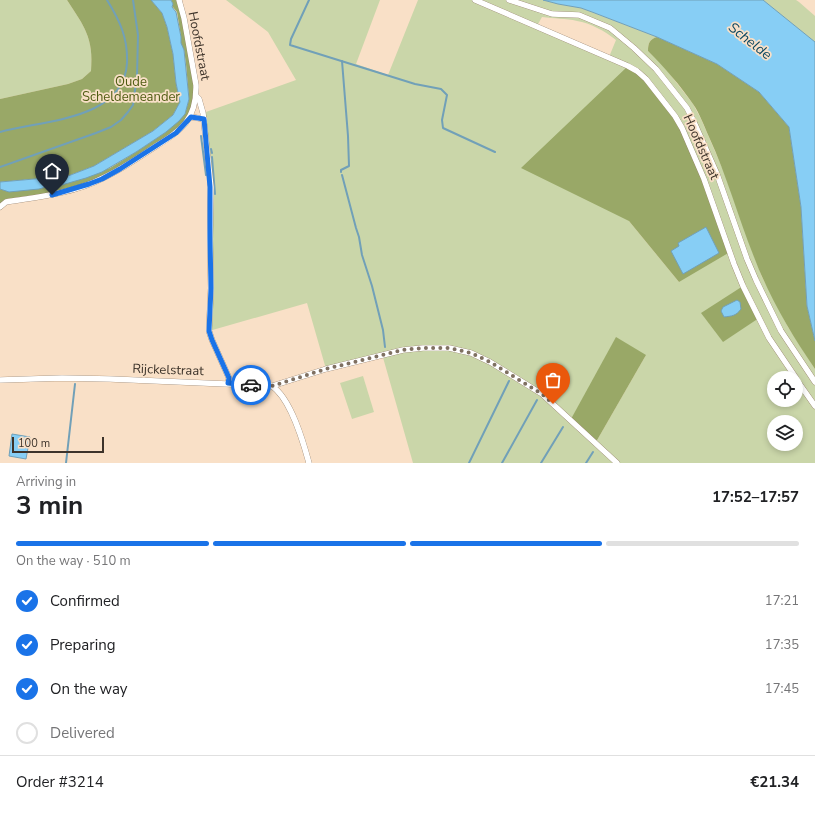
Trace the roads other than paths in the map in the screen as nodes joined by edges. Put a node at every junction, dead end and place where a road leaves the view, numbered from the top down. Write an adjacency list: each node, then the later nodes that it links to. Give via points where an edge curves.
1 (179, 0): 4 (street, Hoofdstraat)
2 (475, 0): 8 (street, Hoofdstraat, via 628,66 646,79 682,128 704,179 743,286 769,338)
3 (509, 0): 10 (street, Hoofdstraat, via 552,14 579,15 610,28 656,69 687,108 717,174 756,280 781,331)
4 (196, 96): 5 (street, Hoofdstraat); 6 (street, Hoofdstraat)
5 (191, 117): 6 (street); 7 (street, Hoofdstraat, via 176,133 102,179 52,195 6,202)
6 (204, 119): 11 (street, Hoofdstraat, via 210,187 209,331 229,378)
7 (0, 206)
8 (791, 371)
9 (0, 380): 11 (street, Rijckelstraat, via 62,378)
10 (815, 382)
11 (228, 383): 12 (street, Rijckelstraat)
12 (272, 386): 15 (street, via 279,390 287,404); 16 (street, via 402,350 449,348 471,353 490,362 542,394)
13 (803, 388): 14 (street, Hoofdstraat)
14 (815, 406)
15 (309, 463)
16 (617, 463)

